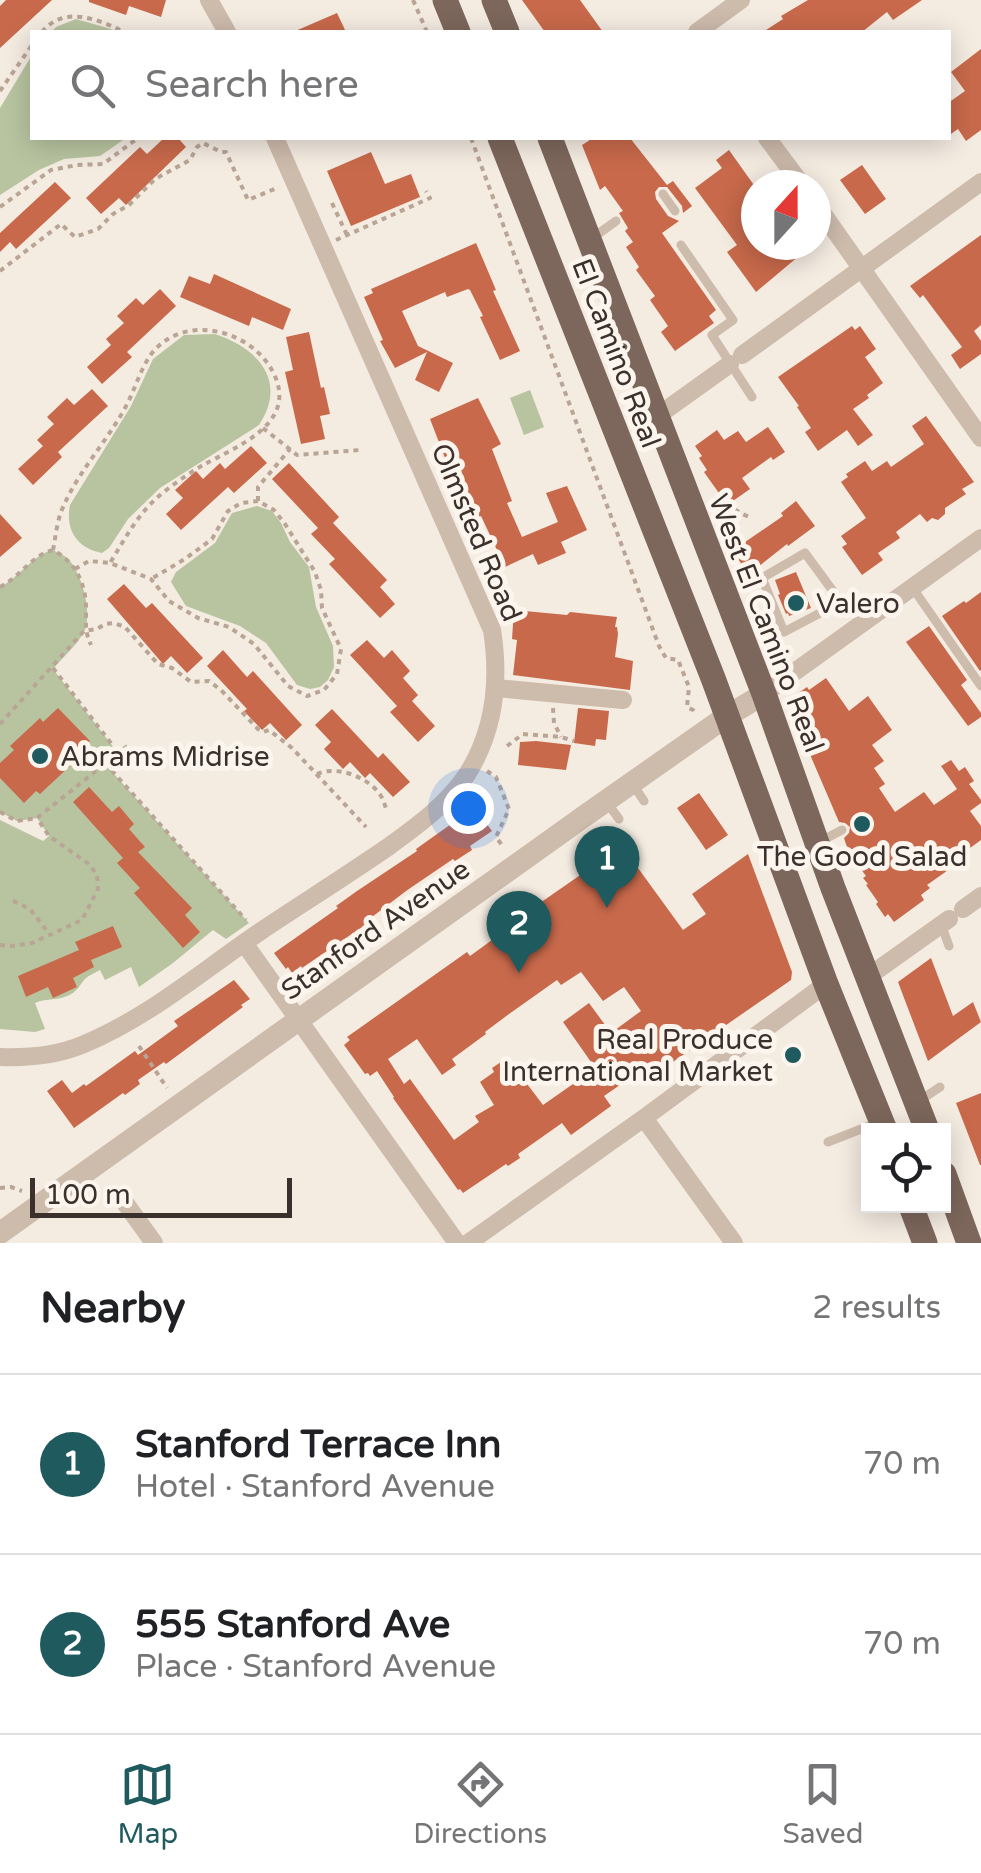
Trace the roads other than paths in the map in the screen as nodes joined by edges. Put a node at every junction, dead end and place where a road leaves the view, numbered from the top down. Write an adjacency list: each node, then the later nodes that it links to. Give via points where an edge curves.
1 (209, 0): 5 (street)
2 (445, 0): 6 (main road)
3 (494, 0): 7 (main road)
4 (740, 0): 8 (street)
5 (226, 30)
6 (457, 30)
7 (506, 30)
8 (700, 30)
9 (276, 140): 30 (street, Olmsted Road, via 482,602 492,630)
10 (501, 140): 33 (main road, El Camino Real)
11 (551, 140): 19 (main road, West El Camino Real)
12 (768, 140): 13 (street)
13 (791, 170)
14 (981, 182): 21 (street)
15 (663, 194): 16 (lane)
16 (675, 211)
17 (616, 220): 19 (lane)
18 (831, 225): 21 (street)
19 (589, 240): 24 (main road, West El Camino Real)
20 (681, 246): 22 (lane, via 732,320 712,335)
21 (862, 268): 22 (street); 25 (street)
22 (736, 360): 23 (lane); 24 (street)
23 (752, 397)
24 (656, 417): 31 (main road, West El Camino Real)
25 (981, 438)
26 (981, 538): 28 (street, Stanford Avenue)
27 (806, 553): 27 (lane, via 762,578 784,632 841,602)
28 (912, 587): 29 (lane); 31 (street, Stanford Avenue)
29 (981, 686)
30 (496, 688): 32 (street); 38 (street, Olmsted Road, via 481,748 448,798)
31 (764, 694): 33 (street, Stanford Avenue); 35 (main road, West El Camino Real)
32 (623, 700)
33 (728, 716): 41 (main road); 42 (street, Stanford Avenue, via 638,792)
34 (842, 830): 35 (lane)
35 (816, 843): 40 (main road, West El Camino Real)
36 (981, 896): 37 (street)
37 (951, 918): 39 (lane); 40 (street)
38 (251, 939): 42 (street); 43 (street, Olmsted Road, via 127,1024 81,1046)
39 (949, 946)
40 (869, 976): 45 (main road, West El Camino Real)
41 (826, 984): 46 (street); 47 (main road)
42 (299, 1020): 54 (street, Stanford Avenue); 56 (street)
43 (0, 1057)
44 (940, 1087): 45 (lane)
45 (916, 1102): 48 (main road, West El Camino Real)
46 (644, 1118): 57 (street); 58 (street)
47 (882, 1123)
48 (924, 1123)
49 (861, 1132): 50 (lane)
50 (828, 1142)
51 (951, 1193): 60 (main road)
52 (123, 1200): 55 (street)
53 (914, 1213): 59 (main road)
54 (0, 1232)
55 (154, 1243)
56 (457, 1243)
57 (468, 1243)
58 (734, 1243)
59 (924, 1243)
60 (970, 1243)

